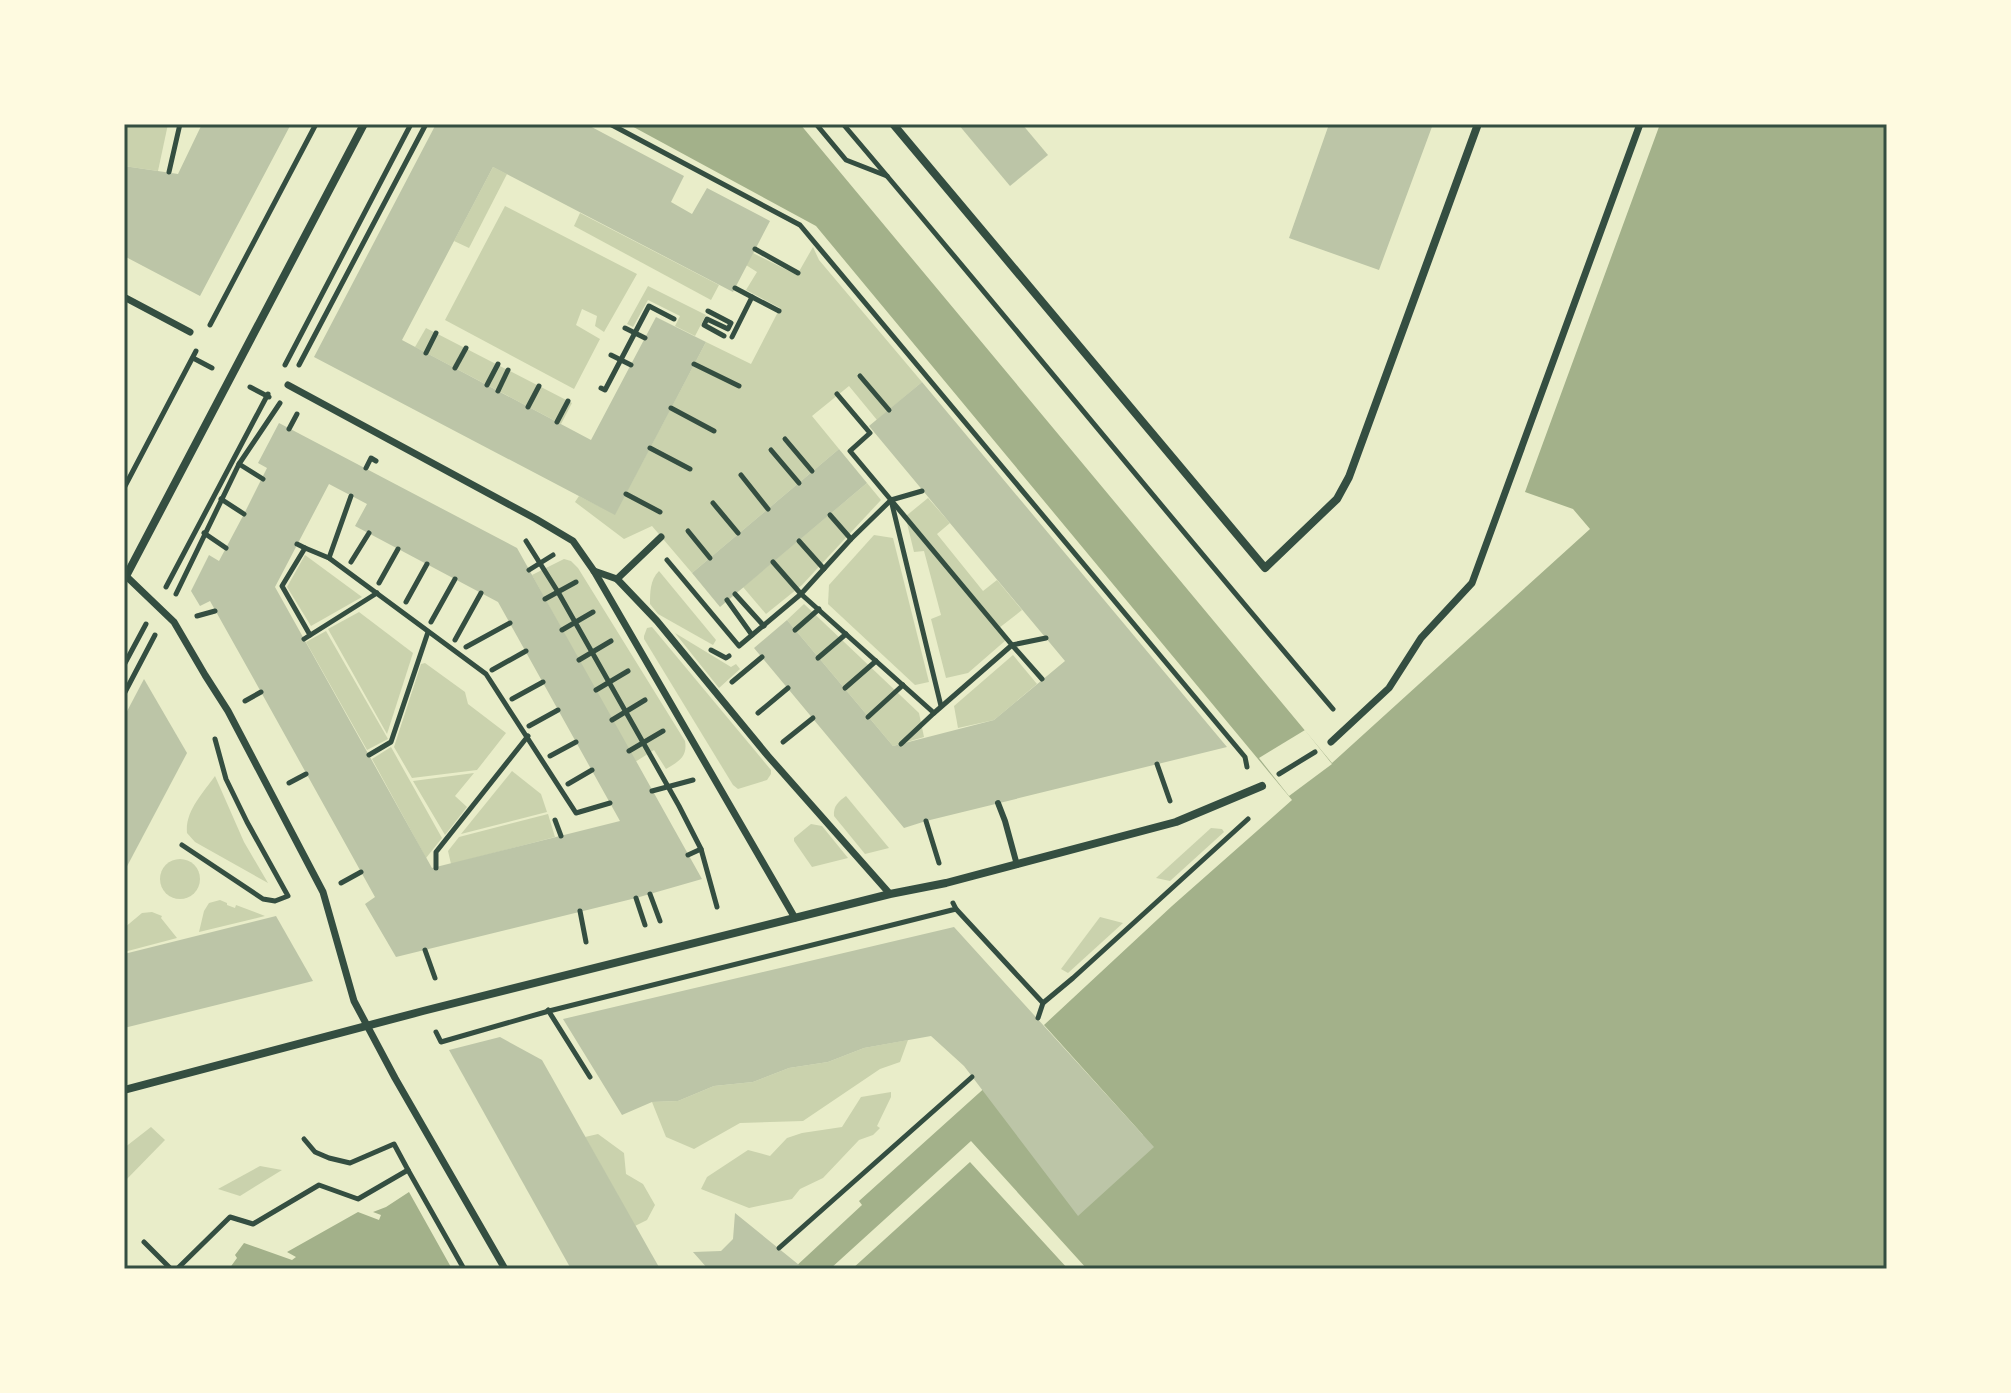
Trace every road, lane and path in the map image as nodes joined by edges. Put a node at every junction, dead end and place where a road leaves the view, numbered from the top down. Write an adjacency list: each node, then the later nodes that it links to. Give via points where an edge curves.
1 (180, 124): 11 (path)
2 (316, 124): 21 (path)
3 (364, 124): 91 (street)
4 (426, 124): 38 (path)
5 (610, 124): 169 (path, via 800,225 1245,757)
6 (816, 124): 12 (path, via 846,160)
7 (843, 124): 12 (path)
8 (893, 124): 9 (street, via 1265,568 1337,499 1349,477)
9 (1478, 124)
10 (1640, 124): 151 (street, via 1472,583 1421,638 1389,688)
11 (169, 172)
12 (888, 177): 151 (path)
13 (755, 249): 14 (path)
14 (798, 273)
15 (735, 288): 17 (path)
16 (124, 297): 23 (street)
17 (752, 297): 18 (path, via 728,336 704,325 707,319 728,329 731,323); 19 (path)
18 (708, 311)
19 (779, 311)
20 (674, 319): 25 (path, via 649,306)
21 (210, 326)
22 (625, 328): 25 (path)
23 (190, 332)
24 (436, 333): 29 (path)
25 (635, 333): 26 (path); 31 (path)
26 (645, 338)
27 (466, 348): 35 (path)
28 (198, 349): 60 (path)
29 (426, 353)
30 (611, 355): 31 (path)
31 (621, 359): 34 (path); 42 (path, via 605,390)
32 (498, 364): 39 (path)
33 (694, 364): 41 (path)
34 (631, 365)
35 (455, 368)
36 (508, 370): 43 (path)
37 (860, 376): 48 (path)
38 (288, 385): 54 (path); 90 (street, via 573,541)
39 (487, 385)
40 (539, 386): 46 (path)
41 (739, 386)
42 (601, 388)
43 (498, 391)
44 (837, 394): 65 (path, via 870,433 850,451)
45 (568, 401): 49 (path)
46 (528, 407)
47 (671, 408): 50 (path)
48 (889, 410)
49 (557, 422)
50 (714, 431)
51 (785, 439): 56 (path)
52 (650, 448): 55 (path)
53 (771, 450): 59 (path)
54 (239, 464): 58 (path); 64 (path)
55 (690, 469)
56 (812, 471)
57 (741, 475): 67 (path)
58 (263, 479)
59 (799, 483)
60 (124, 488)
61 (922, 491): 65 (path)
62 (626, 494): 68 (path)
63 (351, 496): 84 (path)
64 (221, 499): 69 (path); 72 (path)
65 (891, 500): 76 (path); 120 (path); 141 (path)
66 (713, 503): 74 (path)
67 (768, 509)
68 (660, 512)
69 (244, 514)
70 (830, 515): 76 (path)
71 (688, 531): 85 (path)
72 (204, 533): 81 (path); 105 (path)
73 (369, 533): 86 (path)
74 (738, 533)
75 (661, 537): 79 (street)
76 (851, 539): 89 (path)
77 (525, 540): 95 (path)
78 (799, 541): 89 (path)
79 (654, 543): 93 (street); 116 (path, via 739,646)
80 (297, 544): 82 (path)
81 (226, 548)
82 (305, 548): 84 (path); 115 (path, via 282,586)
83 (398, 549): 94 (path)
84 (329, 558): 96 (path)
85 (710, 558)
86 (351, 562)
87 (773, 562): 99 (path)
88 (427, 564): 103 (path)
89 (824, 569): 99 (path)
90 (594, 571): 93 (street); 95 (path); 102 (street)
91 (125, 576): 105 (street)
92 (455, 579): 106 (path)
93 (617, 579): 150 (street)
94 (379, 583)
95 (558, 592): 100 (path); 108 (path)
96 (377, 593): 113 (path); 115 (path)
97 (481, 593): 119 (path)
98 (735, 594): 109 (path)
99 (801, 594): 104 (path); 109 (path)
100 (545, 599)
101 (727, 600): 116 (path)
102 (611, 601): 108 (path); 112 (street)
103 (406, 602)
104 (819, 609): 111 (path); 114 (path)
105 (166, 613): 139 (path); 198 (street, via 228,711 323,892 354,1001)
106 (431, 622)
107 (510, 623): 121 (path)
108 (574, 623): 110 (path); 123 (path)
109 (764, 626): 116 (path)
110 (562, 630)
111 (795, 630)
112 (629, 631): 123 (path); 127 (street)
113 (428, 632): 153 (path, via 486,674); 159 (path, via 391,742)
114 (846, 634): 125 (path); 128 (path)
115 (310, 635): 118 (path)
116 (752, 635)
117 (1046, 638): 120 (path)
118 (304, 639)
119 (455, 640)
120 (1012, 645): 130 (path); 141 (path)
121 (466, 647)
122 (526, 651): 129 (path)
123 (592, 653): 126 (path); 132 (path)
124 (762, 657): 138 (path)
125 (818, 658)
126 (579, 660)
127 (646, 661): 132 (path); 137 (street)
128 (876, 661): 133 (path); 135 (path)
129 (492, 670)
130 (1042, 679)
131 (543, 682): 140 (path)
132 (609, 682): 136 (path); 143 (path)
133 (903, 685): 144 (path); 145 (path)
134 (788, 688): 150 (path)
135 (845, 688)
136 (596, 690)
137 (663, 690): 143 (path); 148 (street)
138 (721, 691)
139 (124, 694)
140 (512, 699)
141 (941, 706): 144 (path)
142 (558, 710): 149 (path)
143 (626, 711): 147 (path); 156 (path)
144 (934, 713): 157 (path)
145 (868, 717)
146 (813, 718): 161 (path)
147 (612, 720)
148 (681, 720): 156 (path); 164 (street)
149 (529, 726)
150 (742, 726): 161 (street)
151 (1348, 726): 155 (street)
152 (214, 734): 176 (path, via 226,779 288,896 263,899)
153 (528, 736): 170 (path, via 576,813); 180 (path, via 436,852)
154 (576, 742): 160 (path)
155 (1331, 742): 166 (path)
156 (643, 743): 158 (path); 167 (path)
157 (901, 744)
158 (629, 751)
159 (369, 755)
160 (550, 756)
161 (768, 756): 183 (street)
162 (1157, 764): 174 (path)
163 (592, 770): 165 (path)
164 (713, 775): 167 (path); 188 (street)
165 (568, 784)
166 (1262, 786): 169 (street)
167 (667, 787): 168 (path); 177 (path)
168 (652, 791)
169 (1251, 791): 174 (street); 194 (path, via 1253,814)
170 (610, 803)
171 (998, 803): 179 (lane)
172 (555, 820): 175 (path)
173 (926, 821): 181 (path)
174 (1176, 822): 179 (street)
175 (561, 836)
176 (182, 845)
177 (701, 849): 178 (path); 185 (path)
178 (688, 855)
179 (1017, 865): 181 (street)
180 (436, 868)
181 (946, 883): 183 (street); 186 (path)
182 (650, 894): 189 (path)
183 (890, 894): 188 (street)
184 (636, 898): 190 (path)
185 (717, 907)
186 (956, 909): 194 (path); 195 (path, via 441,1042)
187 (580, 911): 191 (path)
188 (795, 918): 195 (street)
189 (660, 921)
190 (645, 925)
191 (586, 942)
192 (425, 950): 193 (path)
193 (435, 978)
194 (1043, 1003): 196 (path)
195 (423, 1011): 198 (street)
196 (1038, 1018)
197 (556, 1021): 199 (path)
198 (367, 1026): 201 (street); 209 (street)
199 (590, 1077)
200 (972, 1077): 205 (path)
201 (124, 1090)
202 (304, 1139): 203 (path, via 315,1152 350,1163 394,1144)
203 (408, 1170): 207 (path, via 358,1199 319,1185 253,1224 230,1217); 208 (path)
204 (144, 1242): 206 (path)
205 (779, 1248)
206 (171, 1269)
207 (177, 1269)
208 (464, 1269)
209 (505, 1269)

